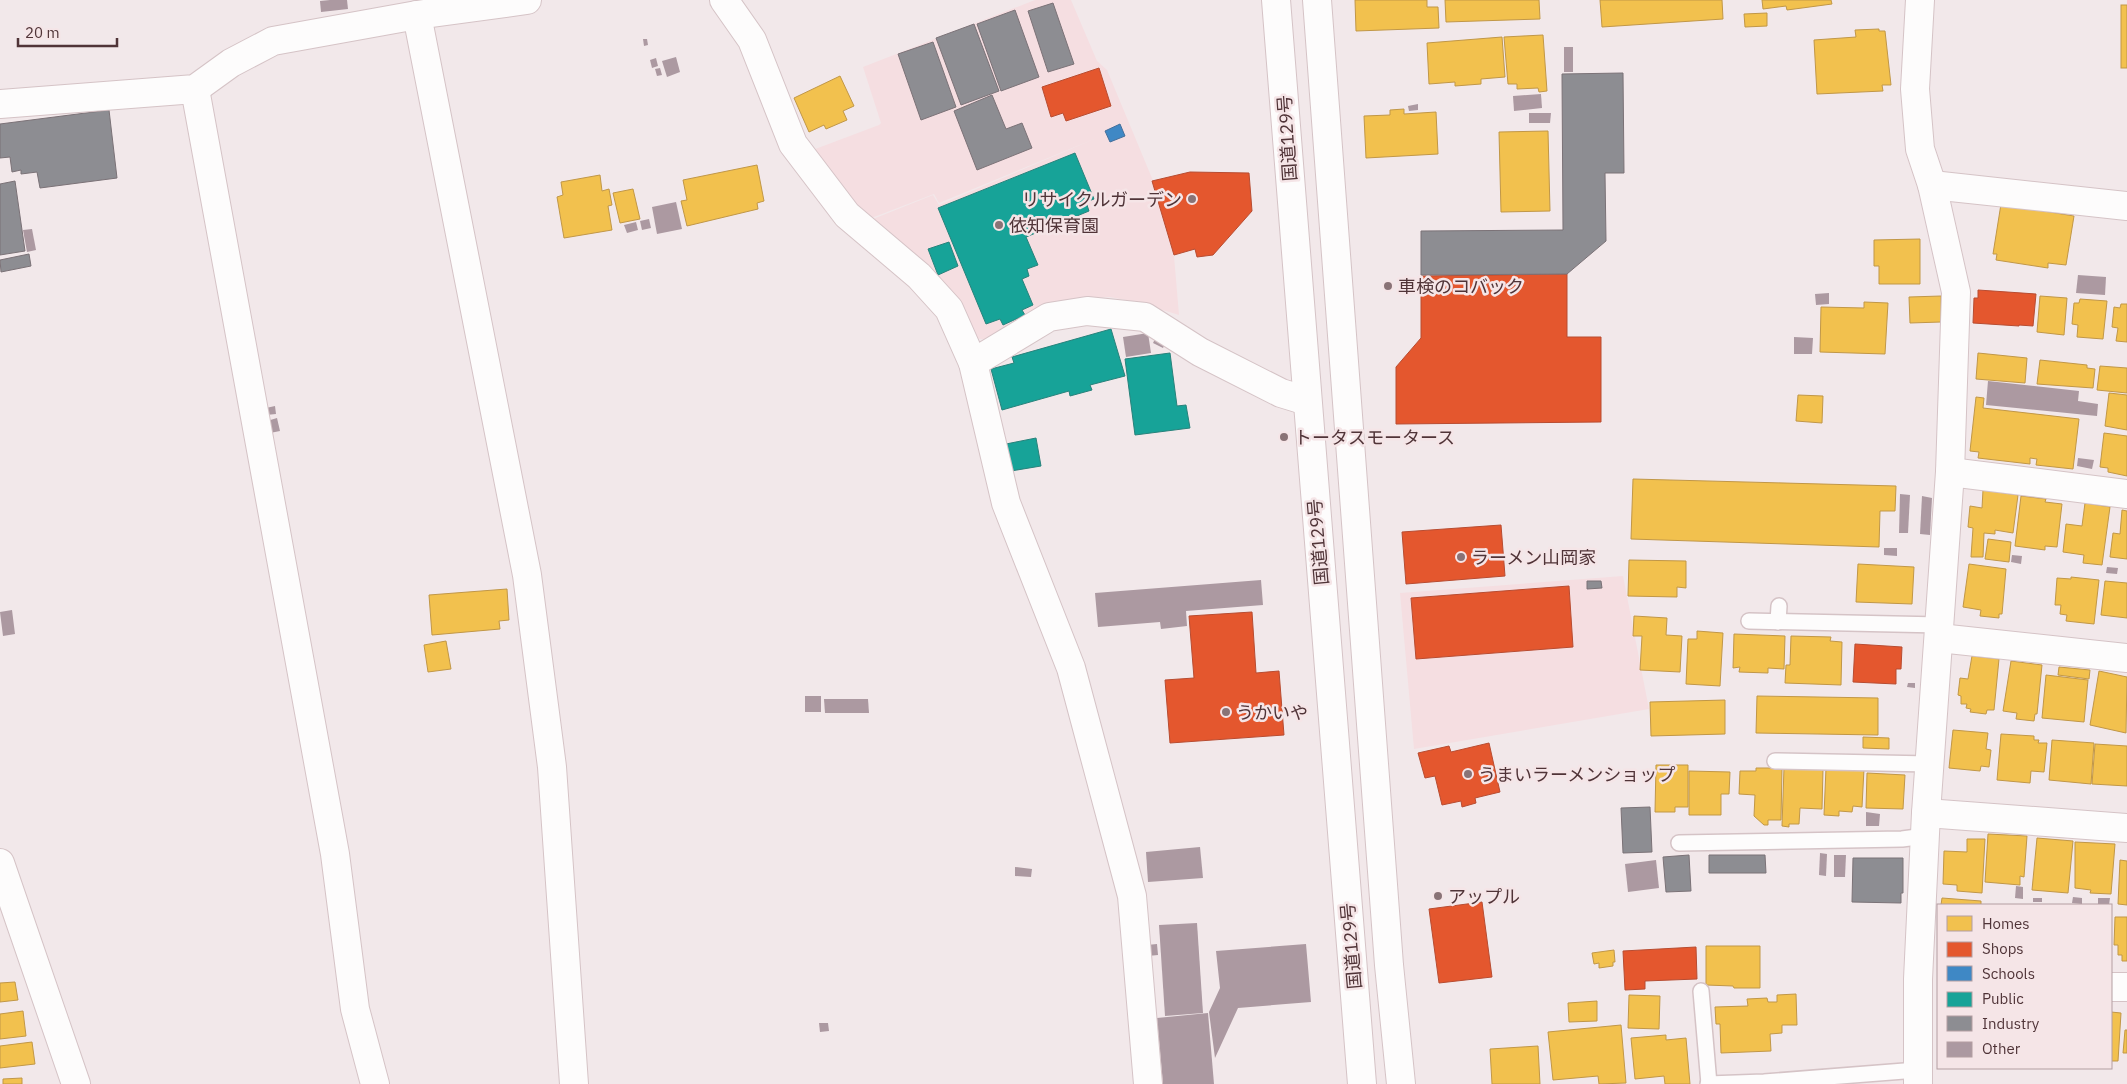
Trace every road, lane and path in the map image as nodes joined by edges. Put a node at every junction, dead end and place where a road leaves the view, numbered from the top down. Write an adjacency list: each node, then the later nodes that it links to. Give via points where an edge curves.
1 (527, 0): 6 (main road)
2 (724, 0): 11 (main road, via 752,40 793,144 847,215 919,276 949,309)
3 (1276, 0): 12 (main road, 国道129号)
4 (1317, 0): 36 (main road, 国道129号, via 1389,965)
5 (1920, 0): 9 (main road, via 1916,89 1920,149)
6 (417, 15): 7 (main road, via 273,41 231,62); 33 (main road, via 526,575 552,767)
7 (195, 89): 8 (main road); 32 (main road, via 335,854 355,1009)
8 (0, 104)
9 (1932, 185): 10 (main road); 13 (main road, via 1956,292)
10 (2127, 206)
11 (973, 363): 12 (main road, via 1049,317 1087,310 1145,317 1200,352 1281,393); 34 (main road, via 1006,503 1071,668 1132,896)
12 (1307, 401): 35 (main road, 国道129号)
13 (1950, 472): 14 (main road); 18 (main road)
14 (2127, 494)
15 (1779, 606): 17 (lane)
16 (1749, 621): 17 (lane)
17 (1778, 622): 18 (lane)
18 (1940, 632): 19 (main road); 21 (main road)
19 (2127, 658)
20 (1775, 761): 21 (lane)
21 (1930, 764): 22 (main road)
22 (1926, 825): 23 (main road); 24 (lane, via 1902,839); 26 (main road)
23 (2127, 828)
24 (1679, 843)
25 (0, 863): 31 (main road)
26 (1928, 979): 30 (main road)
27 (2112, 987): 28 (main road)
28 (2127, 987)
29 (1701, 992): 37 (lane)
30 (1917, 1077): 37 (lane)
31 (76, 1084)
32 (375, 1084)
33 (574, 1084)
34 (1148, 1084)
35 (1362, 1084)
36 (1401, 1084)
37 (1708, 1084)

